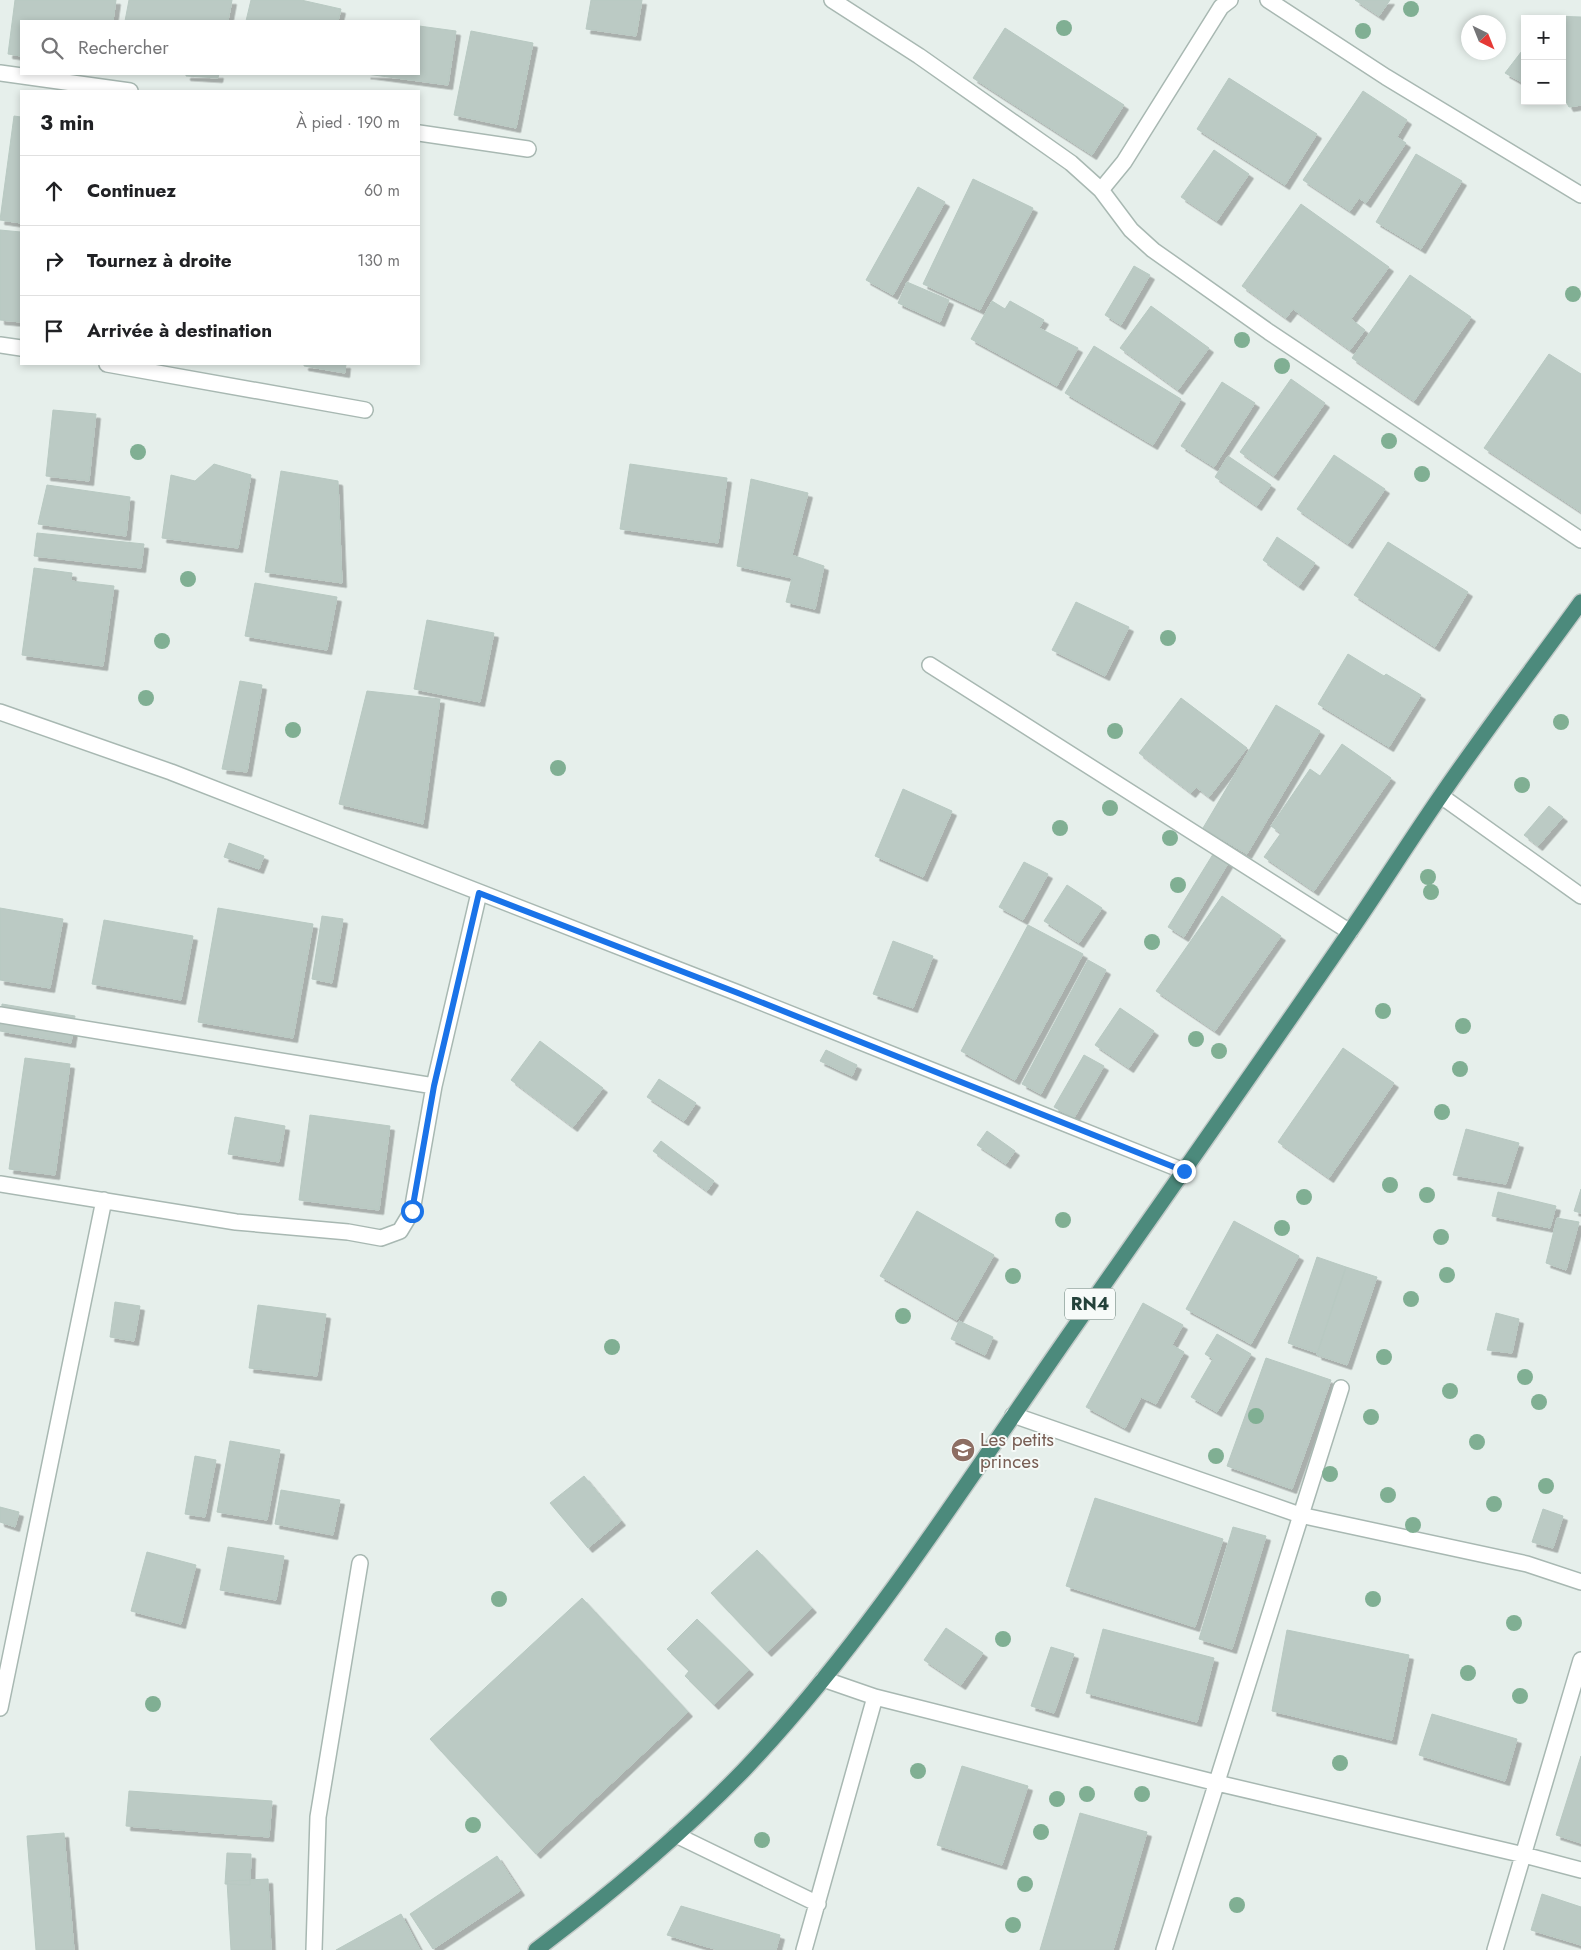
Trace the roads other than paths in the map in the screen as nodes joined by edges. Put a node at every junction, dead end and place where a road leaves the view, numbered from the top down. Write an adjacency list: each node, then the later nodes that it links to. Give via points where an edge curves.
1 (832, 0): 8 (street, via 919,56 1071,163)
2 (1230, 0): 8 (street, via 1222,7 1124,162)
3 (1268, 0): 9 (street, via 1386,77)
4 (0, 73): 5 (street)
5 (123, 90)
6 (420, 133): 7 (street)
7 (528, 149)
8 (1101, 190): 14 (street, via 1131,230 1153,250 1269,332)
9 (1581, 195)
10 (0, 345): 11 (street)
11 (20, 348)
12 (113, 365): 13 (street)
13 (365, 410)
14 (1581, 540)
15 (1581, 602): 18 (highway, RN4)
16 (930, 665): 21 (street)
17 (0, 712): 19 (street, via 171,772)
18 (1441, 796): 20 (street); 21 (highway, RN4)
19 (479, 893): 23 (street); 24 (street)
20 (1581, 896)
21 (1350, 932): 24 (highway, RN4)
22 (0, 1015): 23 (street)
23 (434, 1086): 26 (street, via 412,1211 400,1232 391,1236 381,1238 236,1222)
24 (1184, 1171): 28 (highway, RN4)
25 (0, 1184): 26 (street)
26 (104, 1200): 35 (street)
27 (1341, 1388): 29 (street)
28 (1013, 1415): 29 (street); 33 (highway, RN4, via 936,1528)
29 (1300, 1515): 31 (street, via 1527,1564); 36 (street)
30 (360, 1563): 41 (street, via 318,1817)
31 (1581, 1582)
32 (1581, 1660): 38 (street)
33 (823, 1679): 34 (street); 37 (highway, RN4, via 744,1769)
34 (874, 1697): 36 (street); 40 (street)
35 (0, 1708)
36 (1217, 1783): 38 (street); 44 (street)
37 (676, 1835): 40 (street); 42 (highway, RN4, via 595,1906)
38 (1524, 1855): 39 (street); 45 (street)
39 (1581, 1870)
40 (818, 1904): 43 (street)
41 (314, 1950)
42 (536, 1950)
43 (804, 1950)
44 (1164, 1950)
45 (1495, 1950)

